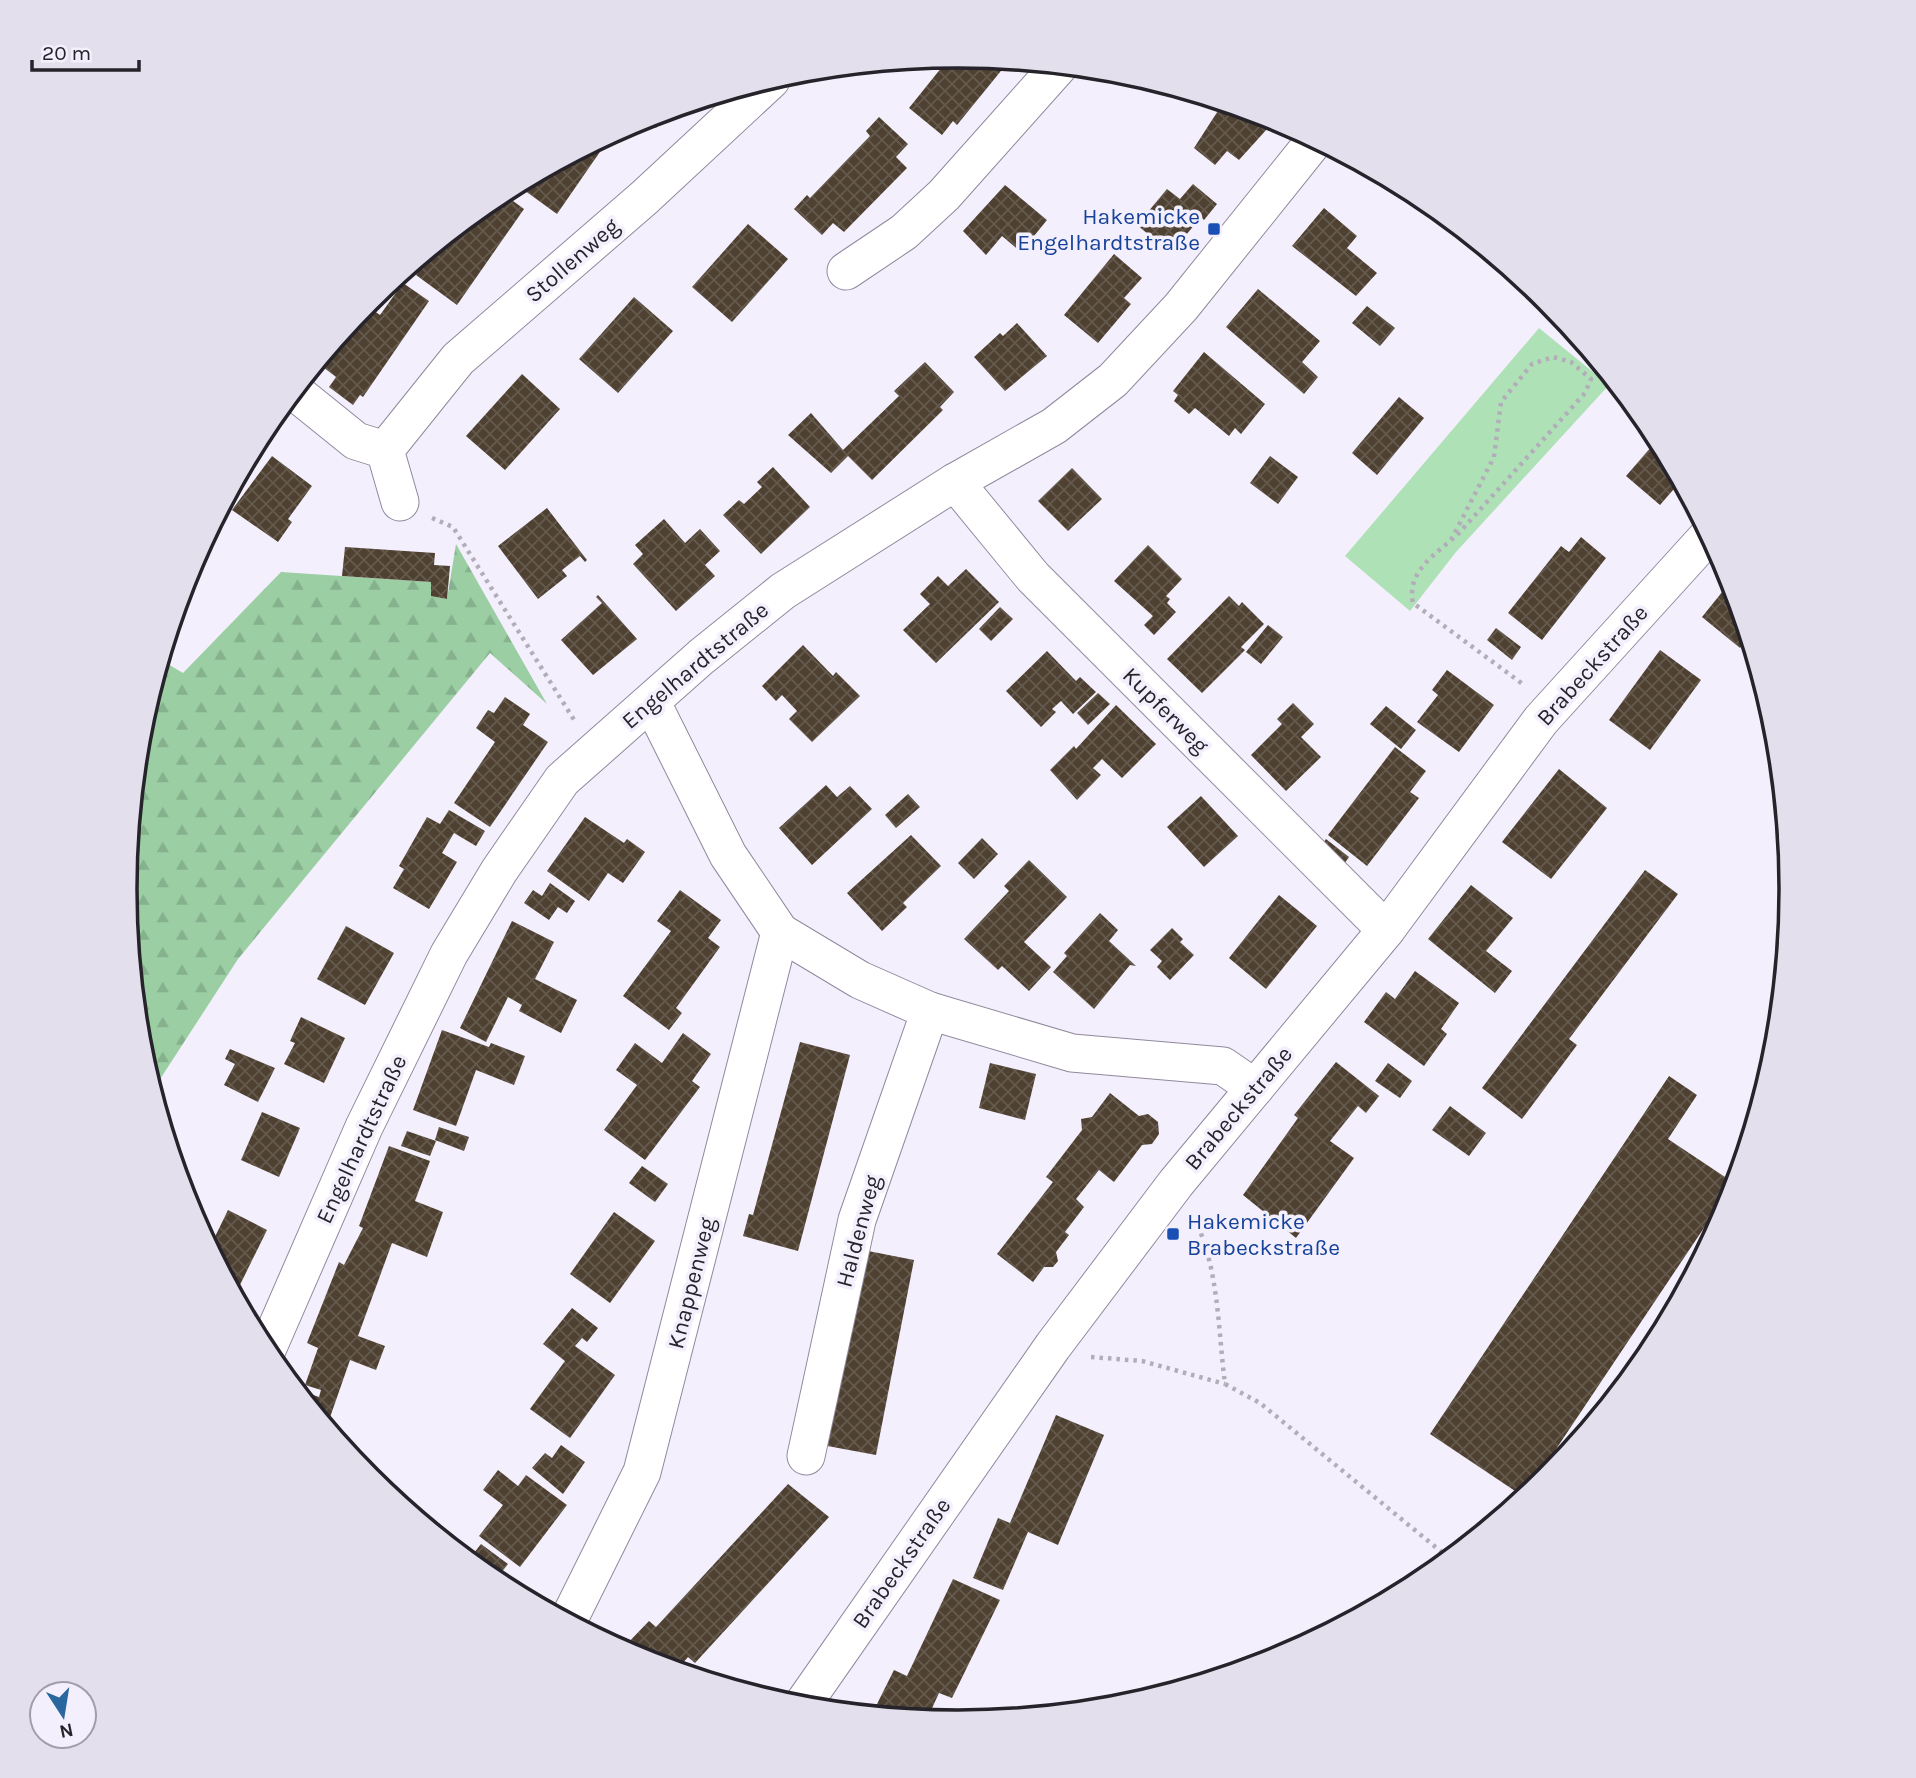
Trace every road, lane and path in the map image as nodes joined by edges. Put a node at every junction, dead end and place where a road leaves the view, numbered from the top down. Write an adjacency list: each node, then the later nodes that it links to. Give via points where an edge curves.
1 (1052, 74): 4 (street, via 944,195 904,232)
2 (756, 94): 6 (street, Stollenweg, via 458,359)
3 (1309, 148): 7 (street, Engelhardtstraße, via 1181,306 1113,380 1054,426)
4 (846, 271)
5 (301, 397): 6 (street, via 356,441)
6 (385, 450): 8 (street)
7 (955, 482): 12 (street, Engelhardtstraße, via 783,591); 15 (street, Kupferweg, via 1033,577)
8 (400, 502)
9 (453, 527): 14 (path)
10 (1451, 540): 10 (path, via 1585,393 1591,379 1571,362 1553,357 1532,363 1503,397 1494,457); 13 (path, via 1415,576 1413,604)
11 (1702, 543): 13 (street, Brabeckstraße)
12 (652, 703): 14 (street, Engelhardtstraße); 16 (street, via 728,855)
13 (1553, 707): 15 (street, Brabeckstraße)
14 (593, 749): 20 (street, Engelhardtstraße, via 542,807 449,954 364,1127)
15 (1386, 930): 18 (street, Brabeckstraße)
16 (780, 932): 17 (street, via 860,980); 25 (street, Knappenweg, via 642,1472)
17 (930, 1011): 18 (street, via 1072,1054 1223,1066); 23 (street, Haldenweg, via 857,1220)
18 (1255, 1088): 26 (street, Brabeckstraße, via 1176,1183 1053,1346)
19 (1202, 1234): 22 (path)
20 (272, 1338)
21 (1100, 1359): 22 (path, via 1142,1361)
22 (1225, 1384): 24 (path, via 1260,1403)
23 (806, 1456)
24 (1441, 1552)
25 (573, 1613)
26 (809, 1696)

